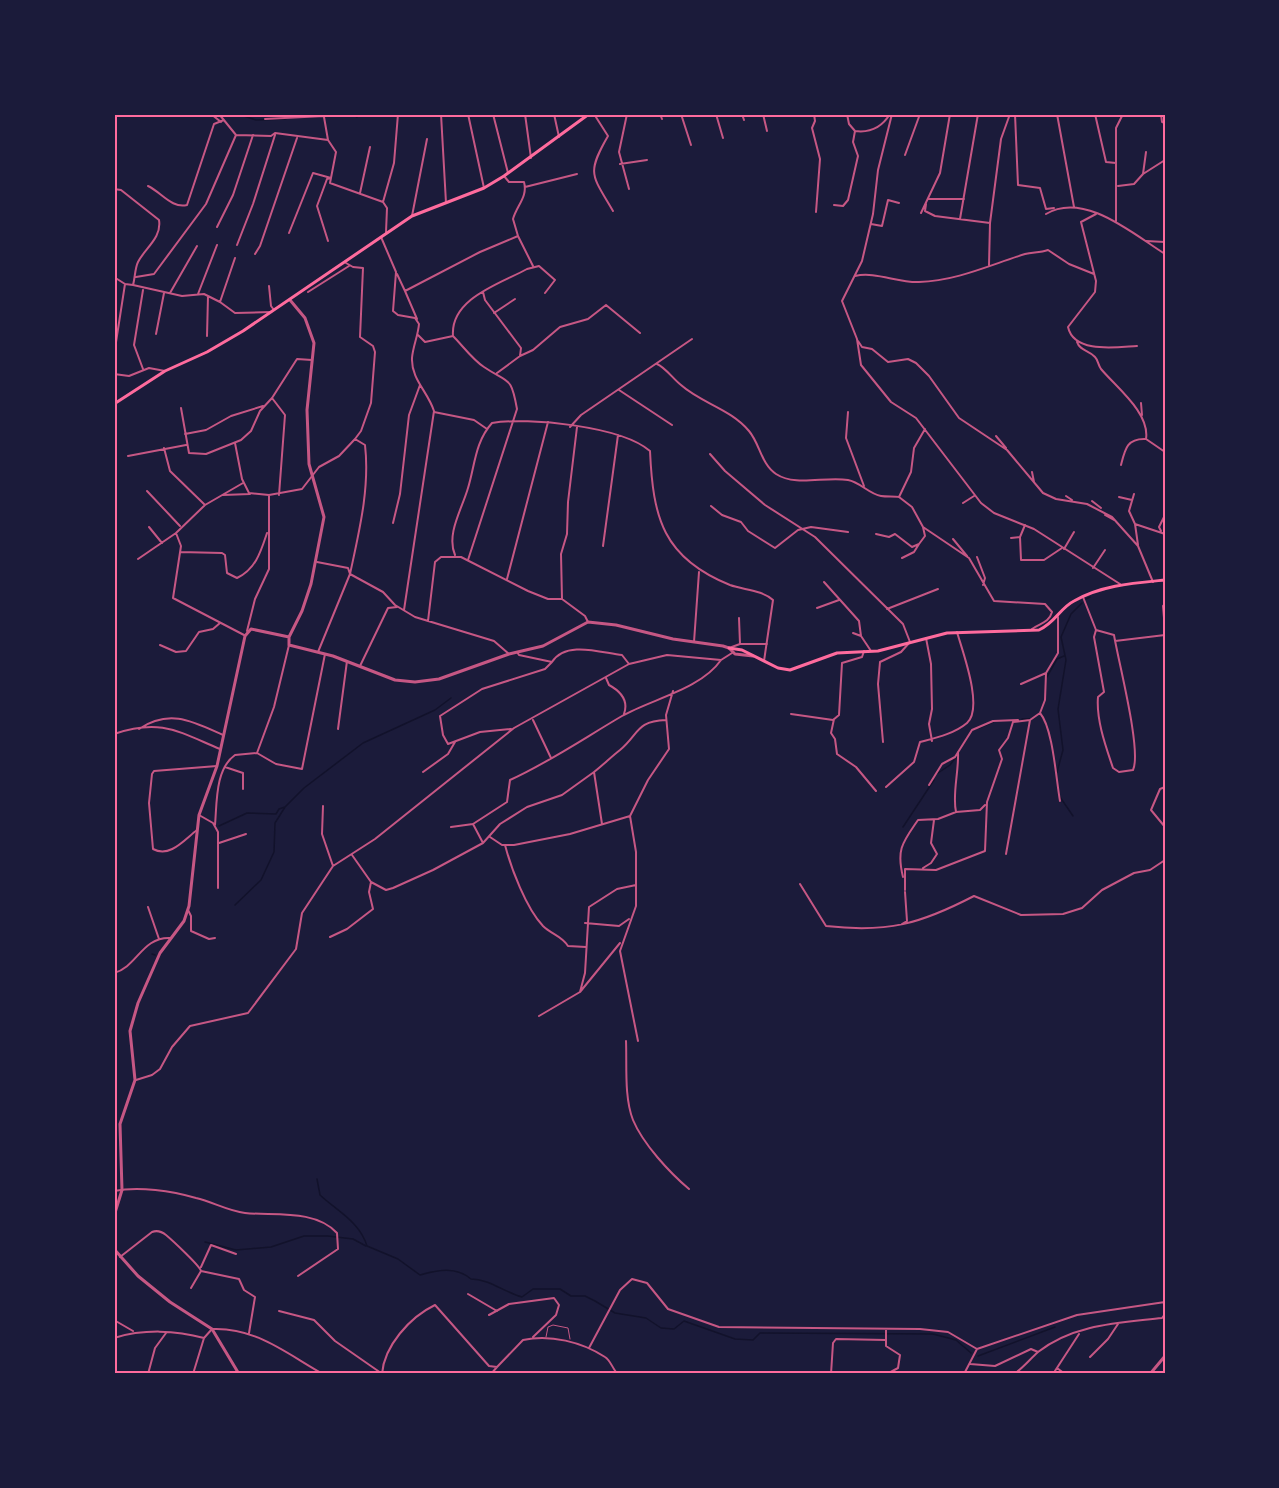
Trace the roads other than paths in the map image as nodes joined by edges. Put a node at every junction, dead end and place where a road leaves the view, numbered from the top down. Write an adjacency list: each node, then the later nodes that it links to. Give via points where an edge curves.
1 (211, 114): 33 (street)
2 (219, 114): 33 (street)
3 (398, 114): 68 (street, via 394,163)
4 (441, 114): 69 (street)
5 (468, 114): 61 (street)
6 (493, 114): 54 (street)
7 (525, 114): 49 (street)
8 (554, 114): 40 (street)
9 (589, 114): 40 (main road)
10 (594, 114): 75 (street, via 608,136 596,156 594,176)
11 (627, 114): 52 (street, via 621,134)
12 (660, 114): 31 (street)
13 (681, 114): 45 (street)
14 (716, 114): 42 (street)
15 (742, 114): 32 (street)
16 (763, 114): 35 (street)
17 (814, 114): 76 (street, via 812,128 820,159)
18 (847, 114): 36 (street)
19 (891, 114): 36 (street, via 875,128); 84 (street)
20 (920, 114): 48 (street)
21 (950, 114): 66 (street, via 940,173)
22 (978, 114): 67 (street)
23 (1010, 114): 83 (street, via 1001,139)
24 (1016, 114): 74 (street, via 1018,185 1040,188 1046,209)
25 (1057, 114): 73 (street)
26 (1095, 114): 53 (street, via 1106,162)
27 (1124, 114): 53 (street, via 1116,128)
28 (1161, 114): 34 (street)
29 (324, 115): 30 (street); 44 (street)
30 (265, 119)
31 (662, 119)
32 (744, 120)
33 (223, 121): 37 (street); 59 (street, via 214,124 188,205 171,202)
34 (1165, 123)
35 (767, 131)
36 (855, 131): 72 (street, via 853,142 858,156 848,201 843,206)
37 (236, 135): 38 (street); 106 (street, via 206,204 154,274)
38 (254, 135): 39 (street); 85 (street)
39 (274, 135): 41 (street); 94 (street)
40 (559, 137): 49 (main road)
41 (297, 138): 44 (street); 96 (street)
42 (723, 138)
43 (427, 139): 80 (street)
44 (328, 140): 58 (street, via 336,152)
45 (691, 145)
46 (370, 147): 65 (street)
47 (1146, 152): 56 (street)
48 (904, 155)
49 (531, 158): 54 (main road)
50 (647, 160): 52 (street)
51 (1165, 160): 56 (street)
52 (620, 164): 64 (street)
53 (1116, 164): 60 (street)
54 (508, 173): 57 (main road)
55 (576, 174): 62 (street)
56 (1143, 174): 60 (street, via 1134,184)
57 (504, 176): 61 (main road); 62 (street, via 509,182 524,182)
58 (331, 178): 65 (street, via 330,183 337,187); 87 (street, via 313,173); 91 (street, via 327,178 317,207)
59 (148, 186)
60 (1118, 186): 82 (street)
61 (484, 188): 69 (main road)
62 (525, 188): 89 (street, via 513,219)
63 (114, 189): 106 (street, via 121,190 159,220 158,233 137,264)
64 (629, 189)
65 (360, 193): 68 (street)
66 (928, 199): 67 (street); 71 (street)
67 (964, 200): 81 (street)
68 (383, 202): 86 (street, via 387,208)
69 (446, 203): 80 (main road)
70 (898, 203): 84 (street, via 888,200 882,226)
71 (926, 204): 77 (street); 81 (street, via 927,213)
72 (834, 205)
73 (1074, 207): 74 (street); 79 (street, via 1084,207)
74 (1056, 208): 78 (street)
75 (613, 211)
76 (816, 212)
77 (921, 213)
78 (1046, 214)
79 (1096, 214): 82 (street); 104 (street, via 1081,222)
80 (412, 216): 86 (main road)
81 (960, 219): 83 (street)
82 (1116, 221): 90 (street)
83 (990, 223): 101 (street)
84 (870, 224): 105 (street)
85 (217, 227)
86 (386, 232): 88 (main road)
87 (289, 233)
88 (381, 236): 99 (main road); 103 (street)
89 (518, 236): 102 (street); 112 (street)
90 (1143, 240): 92 (street); 97 (street)
91 (328, 241)
92 (1165, 242)
93 (217, 245): 118 (street)
94 (237, 245)
95 (197, 246): 117 (street)
96 (255, 254)
97 (1165, 254)
98 (235, 258): 122 (street)
99 (344, 261): 100 (street); 121 (main road)
100 (349, 266): 113 (street); 163 (street, via 363,268 360,337 375,352 371,403 362,431)
101 (989, 266): 104 (street, via 1048,250); 105 (street, via 934,281 897,282)
102 (534, 267): 114 (street); 115 (street, via 554,277)
103 (396, 272): 112 (street); 125 (street, via 393,311 415,318)
104 (1094, 274): 133 (street, via 1095,292 1068,327)
105 (855, 276): 132 (street, via 842,301)
106 (136, 277): 109 (street)
107 (114, 278): 108 (street)
108 (125, 284): 109 (street); 135 (street)
109 (133, 285): 111 (street)
110 (269, 286): 123 (street)
111 (143, 289): 116 (street); 139 (street, via 134,345)
112 (405, 291): 125 (street)
113 (308, 292)
114 (483, 292): 124 (street); 130 (street, via 465,304 455,322)
115 (545, 292)
116 (164, 293): 117 (street); 127 (street)
117 (170, 293): 118 (street)
118 (198, 294): 119 (street)
119 (208, 296): 122 (street); 129 (street)
120 (515, 299): 124 (street)
121 (290, 300): 123 (main road); 137 (street, via 309,330 314,344)
122 (220, 302): 123 (street, via 235,313)
123 (273, 310): 140 (main road, via 207,352)
124 (494, 313): 136 (street, via 521,348)
125 (419, 324): 128 (street)
126 (640, 333): 136 (street, via 606,305 588,319 560,327)
127 (156, 334)
128 (418, 335): 130 (street, via 425,342); 143 (street, via 412,358)
129 (207, 336)
130 (453, 336): 141 (street, via 482,366)
131 (692, 339): 138 (street)
132 (856, 339): 159 (street, via 861,365 891,402 916,418); 168 (street, via 888,362 908,359 915,363 959,418)
133 (1077, 342): 134 (street, via 1104,348); 152 (street, via 1079,348 1095,357 1099,367)
134 (1137, 346)
135 (114, 355)
136 (520, 356): 141 (street)
137 (312, 360): 145 (street, via 297,359); 174 (street, via 307,420)
138 (657, 364): 144 (street); 177 (street, via 693,395 743,425 767,466 777,475 800,481 851,480)
139 (142, 369): 140 (street); 142 (street, via 129,376)
140 (165, 371): 147 (main road)
141 (497, 373): 153 (street, via 511,385 517,409)
142 (114, 374)
143 (420, 385): 150 (street); 196 (street, via 409,415)
144 (619, 390): 155 (street); 156 (street)
145 (272, 398): 148 (street); 183 (street, via 285,415)
146 (1141, 403): 152 (street)
147 (114, 404)
148 (266, 405): 160 (street, via 231,416 206,430); 165 (street, via 251,431)
149 (181, 408): 160 (street)
150 (434, 411): 158 (street, via 436,415 474,420); 243 (street)
151 (848, 412): 177 (street, via 846,438)
152 (1142, 415): 164 (street)
153 (513, 419): 154 (street); 158 (street, via 492,423); 224 (street)
154 (548, 422): 156 (street); 229 (street)
155 (672, 425)
156 (570, 427): 157 (street)
157 (577, 427): 161 (street); 237 (street, via 567,534 561,554)
158 (487, 429): 219 (street, via 473,458 455,525)
159 (925, 429): 184 (street); 186 (street, via 914,448 911,472)
160 (185, 434): 166 (street)
161 (618, 435): 214 (street); 227 (street, via 650,451 659,523)
162 (996, 436): 168 (street)
163 (355, 439): 174 (street, via 339,456 319,468); 228 (street, via 365,445 365,474 362,517)
164 (1146, 439): 169 (street); 172 (street, via 1129,442)
165 (235, 443): 166 (street, via 198,455 189,453); 175 (street)
166 (187, 446): 167 (street, via 183,443)
167 (164, 448): 171 (street); 192 (street, via 170,471)
168 (1007, 450): 176 (street)
169 (1165, 452)
170 (710, 454): 203 (street, via 748,492)
171 (128, 456)
172 (1121, 465)
173 (1032, 472): 176 (street)
174 (312, 479): 183 (street, via 296,493); 225 (street, via 324,517)
175 (243, 483): 179 (street); 181 (street)
176 (1035, 485): 190 (street, via 1050,496)
177 (864, 488): 186 (street, via 882,496)
178 (147, 491): 200 (street)
179 (251, 494): 181 (street); 182 (street)
180 (1134, 494): 188 (street)
181 (223, 495): 192 (street)
182 (269, 495): 183 (street); 202 (street)
183 (279, 495)
184 (974, 496): 191 (street); 198 (street, via 994,513)
185 (1066, 496): 190 (street)
186 (899, 497): 201 (street, via 912,507)
187 (1119, 497): 188 (street)
188 (1132, 500): 197 (street, via 1129,511)
189 (1092, 501): 194 (street)
190 (1074, 502): 194 (street)
191 (963, 503)
192 (206, 505): 200 (street)
193 (711, 506): 203 (street, via 741,522 775,548)
194 (1105, 514): 215 (street, via 1117,521)
195 (1165, 515): 207 (street, via 1160,527)
196 (393, 524)
197 (1135, 524): 207 (street); 215 (street)
198 (1026, 525): 209 (street); 216 (street)
199 (149, 527): 212 (street)
200 (180, 527): 206 (street)
201 (923, 527): 213 (street, via 925,536); 222 (street)
202 (268, 528): 218 (street, via 255,562 248,573 237,578 227,573 222,553); 251 (street, via 269,570 255,599)
203 (802, 529): 204 (street); 242 (street, via 815,537)
204 (848, 532)
205 (1074, 532): 216 (street)
206 (176, 533): 212 (street); 218 (street, via 181,542)
207 (1164, 533)
208 (876, 534): 213 (street, via 895,534 912,547)
209 (1020, 537): 210 (street); 216 (street, via 1021,560 1044,560)
210 (1011, 538)
211 (953, 539): 222 (street)
212 (162, 543): 223 (street)
213 (920, 544): 221 (street)
214 (603, 546)
215 (1138, 546): 232 (street)
216 (1063, 548): 226 (street)
217 (1105, 550): 226 (street)
218 (180, 552): 248 (street, via 173,598)
219 (455, 555): 224 (street); 246 (street, via 435,562)
220 (977, 556): 234 (street, via 985,578)
221 (902, 558)
222 (969, 558): 234 (street)
223 (138, 559)
224 (468, 560): 229 (street)
225 (316, 562): 228 (street, via 348,568); 258 (street, via 306,602)
226 (1093, 568): 233 (street)
227 (699, 572): 261 (street); 264 (street, via 773,600)
228 (350, 574): 240 (street, via 383,592); 270 (street)
229 (507, 579): 237 (street, via 548,599)
230 (1165, 580): 232 (main road)
231 (824, 582): 238 (street)
232 (1153, 582): 233 (main road)
233 (1120, 584): 236 (main road)
234 (983, 585): 252 (street, via 994,601 1044,604 1051,615)
235 (938, 590): 242 (street)
236 (1083, 597): 244 (main road); 249 (street)
237 (562, 599): 247 (street)
238 (838, 600): 241 (street); 257 (street, via 859,621)
239 (1165, 604): 250 (street)
240 (400, 608): 243 (street); 281 (street, via 388,608)
241 (817, 608)
242 (887, 609): 262 (street, via 903,624)
243 (404, 610): 246 (street)
244 (1058, 616): 252 (main road, via 1046,627); 282 (street, via 1058,653)
245 (739, 618): 263 (street)
246 (428, 621): 274 (street, via 494,640)
247 (588, 622): 261 (street); 271 (street, via 543,646)
248 (220, 623): 256 (street); 265 (street, via 199,632 186,651 176,652)
249 (1096, 630): 260 (street, via 1114,635); 260 (street, via 1104,692 1098,697 1098,706 1108,753 1113,768 1133,770 1136,755)
250 (1165, 630)
251 (247, 631): 256 (street); 258 (street, via 258,629)
252 (1032, 631): 253 (main road)
253 (957, 632): 259 (main road); 299 (street, via 969,668 972,715 967,723)
254 (853, 633): 257 (street)
255 (1165, 635): 260 (street)
256 (245, 636): 298 (street)
257 (861, 636): 269 (street)
258 (289, 637): 266 (street)
259 (926, 638): 262 (main road); 299 (street, via 931,664)
260 (1115, 641)
261 (694, 642): 267 (street)
262 (910, 642): 269 (main road); 301 (street, via 901,652 880,662)
263 (740, 644): 264 (street); 267 (street)
264 (767, 644): 279 (street)
265 (160, 645)
266 (289, 645): 270 (street); 304 (street, via 274,707)
267 (729, 648): 272 (street); 275 (main road)
268 (864, 651): 269 (main road); 279 (main road, via 837,653 790,670); 289 (street, via 862,657 842,663 839,715)
269 (871, 651)
270 (318, 652): 273 (street)
271 (517, 652): 274 (street); 278 (street)
272 (732, 653): 275 (street); 276 (street)
273 (326, 654): 277 (street); 304 (street, via 302,769 276,764)
274 (509, 654): 281 (street, via 439,679 415,682 395,680)
275 (753, 656): 279 (main road)
276 (721, 660): 280 (street, via 666,655); 285 (street, via 708,675)
277 (347, 661): 281 (street); 296 (street)
278 (552, 662): 280 (street, via 555,657 580,648 622,655); 300 (street, via 545,669 482,689 444,711 439,724 448,744)
279 (764, 662)
280 (629, 664): 283 (street)
281 (360, 666)
282 (1046, 673): 284 (street); 286 (street, via 1045,700)
283 (606, 678): 288 (street, via 620,692 626,705); 290 (street)
284 (1021, 684)
285 (673, 691): 288 (street); 291 (street)
286 (1040, 713): 293 (street); 317 (street, via 1046,719 1053,748)
287 (791, 714): 289 (street)
288 (624, 715): 305 (street)
289 (834, 719): 316 (street, via 831,734 837,754 856,767)
290 (533, 720): 294 (street); 305 (street)
291 (666, 720): 309 (street, via 640,726); 322 (street, via 669,748)
292 (1018, 720): 293 (street); 303 (street, via 993,721 972,729); 318 (street, via 1013,722 999,750 1002,759)
293 (1030, 720): 335 (street)
294 (514, 728): 300 (street, via 480,732); 336 (street)
295 (139, 729): 297 (street); 298 (street, via 179,717); 302 (street, via 172,728)
296 (338, 729)
297 (114, 734)
298 (223, 735): 302 (street)
299 (932, 741): 313 (street, via 920,742 914,762)
300 (455, 742): 308 (street, via 448,754)
301 (883, 742)
302 (220, 749): 306 (street)
303 (958, 751): 312 (street, via 942,764); 320 (street)
304 (257, 753): 307 (street, via 235,755)
305 (551, 758): 324 (street, via 510,780 507,802)
306 (217, 766): 310 (street); 329 (street, via 152,774 149,803 153,849 169,852)
307 (225, 767): 311 (street); 315 (street, via 243,773)
308 (423, 772)
309 (594, 772): 325 (street); 331 (street, via 562,795 527,807 500,824)
310 (213, 779): 311 (street); 321 (street)
311 (220, 780): 326 (street)
312 (929, 785)
313 (886, 787)
314 (1165, 788): 328 (street, via 1160,789 1151,810)
315 (243, 789)
316 (876, 791)
317 (1060, 801)
318 (987, 802): 320 (street, via 980,810); 339 (street, via 984,852 936,870)
319 (323, 806): 338 (street, via 322,834)
320 (956, 812): 323 (street)
321 (199, 815): 326 (street); 329 (street)
322 (630, 816): 325 (street); 342 (street)
323 (934, 820): 339 (street, via 931,843 937,854); 344 (street, via 918,820 902,844 900,868)
324 (473, 824): 327 (street); 333 (street)
325 (602, 824): 334 (street, via 570,834)
326 (215, 825): 332 (street)
327 (451, 826)
328 (1165, 827)
329 (197, 830): 346 (street)
330 (246, 834): 332 (street)
331 (490, 837): 333 (street); 334 (street)
332 (219, 843): 343 (street)
333 (483, 843): 340 (street, via 393,888 386,890)
334 (505, 845): 355 (street, via 511,867 543,926 568,946)
335 (1006, 854)
336 (352, 855): 338 (street); 340 (street)
337 (1165, 860): 349 (street, via 1102,890 1082,908 1063,914 1021,915 974,896 927,919)
338 (333, 866): 361 (street, via 302,913 296,949 248,1013 190,1026 159,1069)
339 (923, 868): 344 (street, via 906,870)
340 (371, 882): 350 (street, via 373,909)
341 (800, 884): 349 (street, via 826,926)
342 (636, 885): 347 (street, via 636,906); 348 (street, via 617,889 589,906)
343 (218, 888)
344 (905, 890): 349 (street, via 907,921)
345 (148, 907): 352 (street)
346 (188, 910): 351 (street, via 191,931); 353 (street)
347 (631, 917): 348 (street, via 619,926); 354 (street)
348 (587, 923): 355 (street)
349 (899, 926)
350 (330, 937)
351 (215, 938)
352 (159, 939): 353 (street); 356 (street)
353 (170, 939): 361 (street, via 149,976 130,1031)
354 (623, 939): 357 (street); 360 (street, via 620,951)
355 (586, 947): 357 (street)
356 (114, 973)
357 (580, 992): 358 (street)
358 (539, 1016)
359 (626, 1041): 363 (street, via 633,1120 670,1174)
360 (638, 1041)
361 (135, 1080): 362 (street, via 120,1124)
362 (122, 1190): 364 (street); 365 (street); 370 (street, via 196,1197 244,1213 297,1216 331,1226 340,1246)
363 (689, 1190)
364 (114, 1191)
365 (114, 1216)
366 (114, 1249): 368 (street)
367 (236, 1254): 369 (street, via 211,1245)
368 (120, 1257): 369 (street, via 143,1236 158,1230); 379 (street, via 170,1302)
369 (201, 1269): 371 (street); 384 (street, via 239,1279 244,1290 255,1297)
370 (298, 1276)
371 (191, 1288)
372 (468, 1294): 375 (street)
373 (1165, 1302): 378 (street, via 1162,1318); 392 (street, via 1077,1315)
374 (279, 1311): 403 (street, via 314,1320 335,1341)
375 (497, 1311): 376 (street); 387 (street, via 508,1304 554,1298 559,1305 556,1315)
376 (489, 1315)
377 (114, 1320): 381 (street)
378 (1118, 1324): 383 (street, via 1092,1326); 395 (street)
379 (212, 1329): 384 (street); 386 (street); 401 (street)
380 (886, 1331): 389 (street); 391 (street, via 719,1327 668,1309 650,1286 636,1279 624,1285); 392 (street, via 948,1332)
381 (136, 1332): 382 (street); 385 (street)
382 (166, 1332): 386 (street, via 178,1330); 399 (street, via 155,1348)
383 (1080, 1332): 393 (street); 398 (street)
384 (249, 1333): 402 (street)
385 (114, 1338)
386 (204, 1338): 400 (street)
387 (532, 1338): 388 (street); 397 (street, via 517,1343)
388 (546, 1338): 390 (street); 390 (lane, via 548,1327 553,1324 570,1329)
389 (886, 1340): 406 (street, via 836,1339); 407 (street, via 888,1350 900,1355 898,1368)
390 (570, 1341): 391 (street)
391 (589, 1348): 405 (street, via 605,1357 616,1372)
392 (977, 1349): 396 (street)
393 (1038, 1352): 396 (street, via 1032,1349 994,1366); 409 (street)
394 (1165, 1356): 412 (street)
395 (1090, 1357)
396 (970, 1364): 408 (street)
397 (497, 1367): 403 (street, via 489,1366 435,1305 415,1317 396,1339); 404 (street)
398 (1057, 1368): 410 (street); 411 (street)
399 (148, 1374)
400 (193, 1374)
401 (239, 1374)
402 (323, 1374)
403 (382, 1374)
404 (491, 1374)
405 (629, 1374)
406 (831, 1374)
407 (887, 1374)
408 (964, 1374)
409 (1014, 1374)
410 (1053, 1374)
411 (1065, 1374)
412 (1150, 1374)

